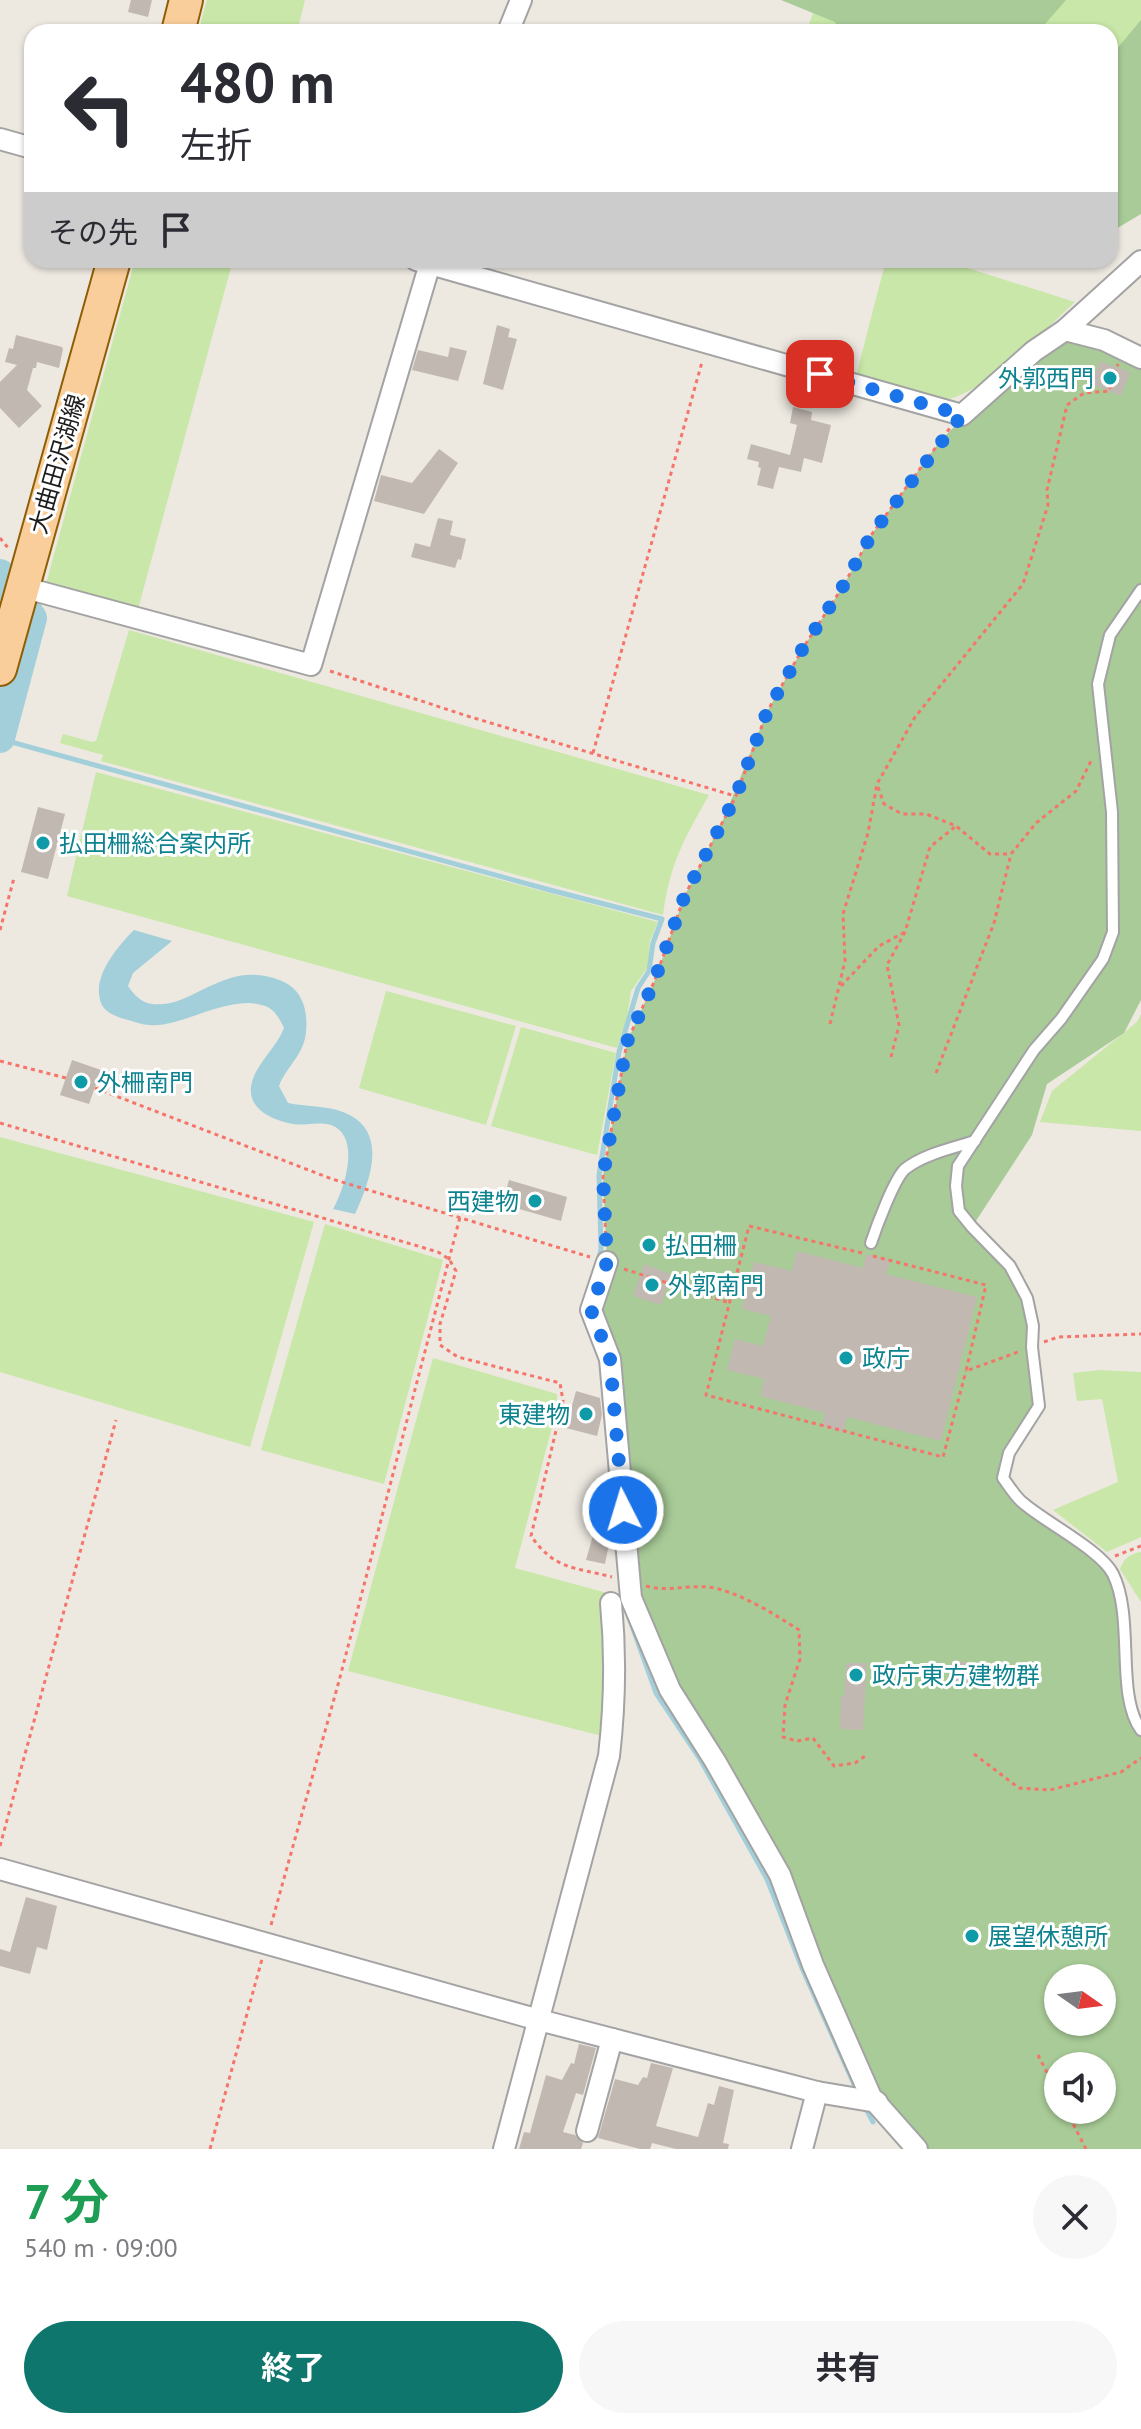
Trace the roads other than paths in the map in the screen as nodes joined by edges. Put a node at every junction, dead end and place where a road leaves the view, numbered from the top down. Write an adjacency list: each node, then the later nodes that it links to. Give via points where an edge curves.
1 (186, 0): 3 (main road)
2 (521, 0): 4 (street)
3 (180, 24)
4 (511, 24)
5 (0, 139): 6 (street)
6 (24, 146)
7 (1141, 261): 11 (street)
8 (112, 268): 14 (main road, 大曲田沢湖線)
9 (423, 268): 14 (street, via 311,665)
10 (449, 268): 11 (street, via 962,415)
11 (1065, 330): 12 (street)
12 (1132, 354)
13 (1141, 590): 16 (lane, via 1110,635 1098,684 1112,812 1113,932 1103,959 1034,1050)
14 (20, 594): 15 (main road, 大曲田沢湖線)
15 (0, 669)
16 (975, 1141): 17 (lane, via 904,1170); 20 (lane, via 958,1166 959,1211 1010,1266 1032,1314 1039,1406 1009,1453 1003,1478 1021,1502 1113,1573 1126,1627 1127,1690)
17 (871, 1243)
18 (607, 1262): 25 (street, via 591,1310 610,1359 631,1598 670,1690 780,1875 813,1965)
19 (611, 1603): 22 (street, via 615,1676 609,1756)
20 (1141, 1730)
21 (0, 1869): 22 (street)
22 (539, 2020): 23 (street); 27 (street)
23 (612, 2039): 24 (street); 26 (street)
24 (817, 2092): 25 (street); 28 (street)
25 (877, 2102): 29 (street)
26 (587, 2131)
27 (504, 2149)
28 (802, 2149)
29 (917, 2149)

